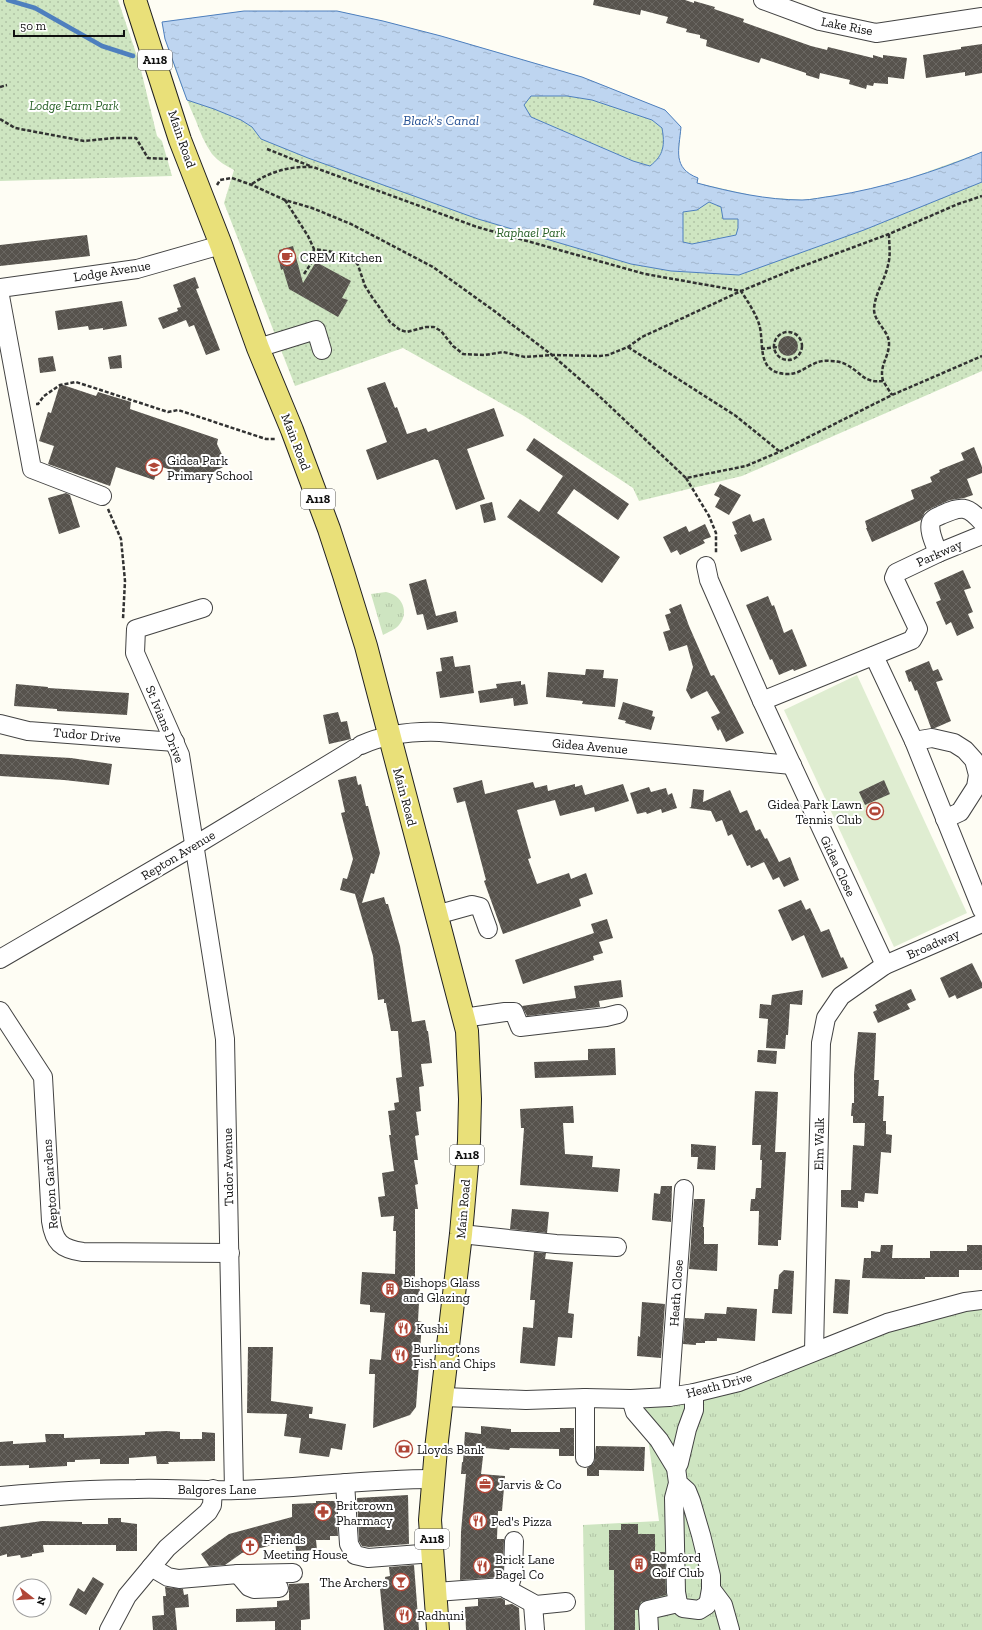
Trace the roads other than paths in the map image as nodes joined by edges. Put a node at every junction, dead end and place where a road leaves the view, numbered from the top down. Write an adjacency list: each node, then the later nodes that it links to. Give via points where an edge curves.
1 (763, 0): 3 (street, Lake Rise, via 820,21 876,33)
2 (136, 2): 4 (main road, Main Road / A118, via 180,140)
3 (982, 17)
4 (221, 245): 5 (street, Lodge Avenue, via 137,269); 7 (main road, Main Road / A118)
5 (0, 288)
6 (0, 296): 9 (street, via 32,468)
7 (258, 348): 8 (street, via 316,330); 18 (main road, Main Road / A118, via 329,529 366,646)
8 (322, 350)
9 (102, 496)
10 (982, 522): 12 (street, via 963,508 933,518 932,537)
11 (982, 535): 12 (street, Parkway)
12 (938, 553): 15 (street, Parkway, via 896,573 894,578 918,628 912,640)
13 (706, 566): 16 (street, Gidea Close, via 709,580)
14 (203, 608): 20 (street, St Ivians Drive, via 136,629 135,653)
15 (874, 656): 16 (street); 19 (street)
16 (762, 701): 21 (street, Gidea Close)
17 (0, 724): 20 (street, Tudor Drive, via 28,731)
18 (389, 735): 21 (street, Gidea Avenue, via 417,731 440,732); 23 (street, Repton Avenue, via 358,747); 25 (main road, Main Road / A118)
19 (914, 741): 22 (street); 22 (street, via 932,738 954,743 974,760 978,775 976,787 960,812)
20 (175, 742): 23 (street, St Ivians Drive, via 185,777)
21 (792, 765): 29 (street, Gidea Close)
22 (945, 819): 24 (street)
23 (194, 846): 28 (street, Repton Avenue); 36 (street, Tudor Avenue, via 225,1038)
24 (982, 910)
25 (436, 915): 27 (street, via 472,904 480,907); 32 (main road, Main Road / A118)
26 (982, 923): 29 (street, Broadway)
27 (488, 928)
28 (0, 959)
29 (885, 966): 38 (street, Elm Walk, via 841,996 826,1018 822,1043)
30 (0, 1011): 36 (street, Repton Gardens, via 44,1077 51,1221 53,1234 61,1244 69,1250 83,1252)
31 (618, 1014): 32 (street, via 520,1027 514,1012)
32 (463, 1018): 34 (main road, Main Road / A118, via 467,1031 470,1099)
33 (684, 1189): 41 (street, Heath Close)
34 (461, 1234): 35 (street); 40 (main road, Main Road / A118)
35 (617, 1248)
36 (230, 1253): 49 (street, Tudor Avenue)
37 (982, 1300): 38 (street, Heath Drive, via 965,1302 886,1323)
38 (814, 1352): 39 (street, Heath Drive, via 738,1382)
39 (694, 1393): 41 (street, Heath Drive); 45 (street, via 694,1410)
40 (443, 1397): 42 (street, Heath Drive, via 526,1400); 46 (main road, Main Road / A118)
41 (669, 1397): 43 (street, Heath Drive)
42 (584, 1398): 43 (street, Heath Drive); 44 (street)
43 (631, 1400): 45 (street, via 635,1412 659,1440)
44 (585, 1458)
45 (677, 1475): 57 (street, via 691,1501 711,1576); 61 (street, via 674,1505)
46 (434, 1479): 47 (street, Balgores Lane); 52 (main road, Main Road / A118, via 430,1520)
47 (345, 1484): 49 (street, Balgores Lane); 52 (street, via 348,1544 355,1555 368,1558)
48 (213, 1489): 49 (street, Balgores Lane); 50 (street, Balgores Lane, via 61,1491); 53 (street, via 212,1505 208,1512 167,1548)
49 (234, 1490)
50 (0, 1496)
51 (514, 1541): 58 (street, via 513,1574)
52 (434, 1553): 59 (main road, Main Road / A118)
53 (151, 1566): 55 (street, via 168,1577 179,1579); 63 (street, via 127,1596)
54 (293, 1573): 55 (street)
55 (238, 1574): 56 (street, via 249,1588)
56 (279, 1588)
57 (712, 1589): 61 (street, via 707,1605 699,1610 683,1608); 67 (street, via 724,1605)
58 (508, 1590): 59 (street, via 503,1587); 62 (street)
59 (436, 1592): 64 (main road, Main Road / A118)
60 (566, 1602): 62 (street, via 536,1606)
61 (678, 1603): 66 (street, via 648,1610)
62 (533, 1604): 65 (street)
63 (109, 1630)
64 (438, 1630)
65 (535, 1630)
66 (649, 1630)
67 (730, 1630)

